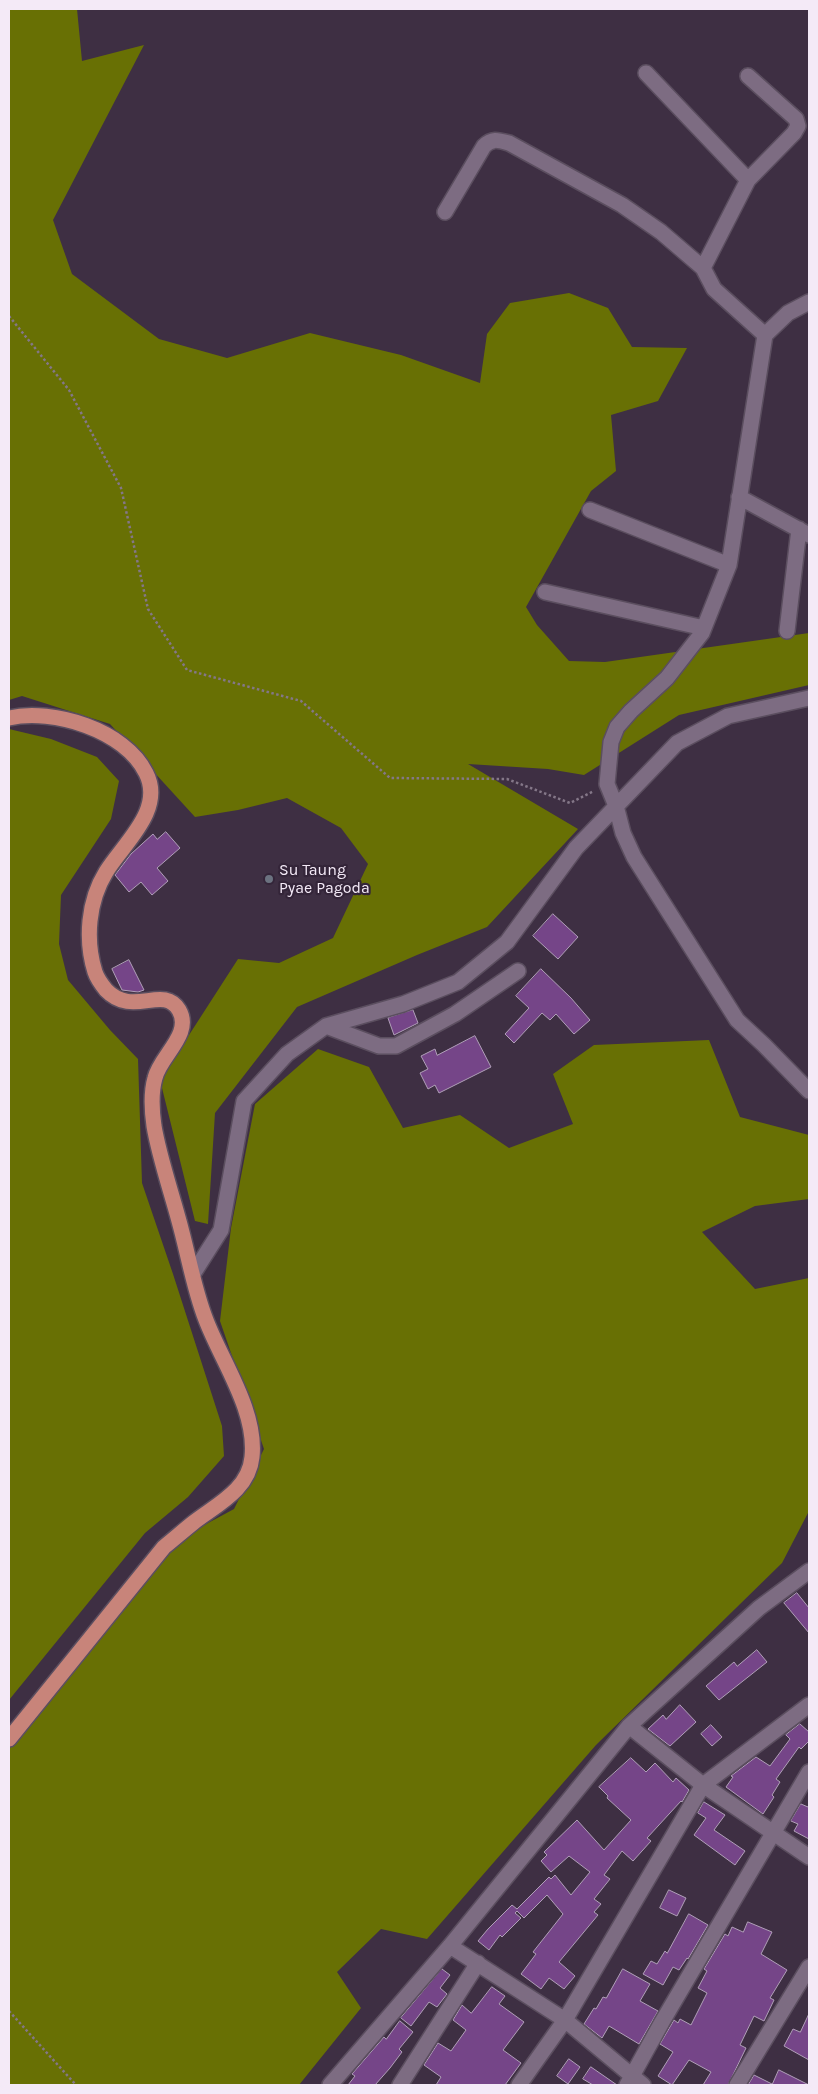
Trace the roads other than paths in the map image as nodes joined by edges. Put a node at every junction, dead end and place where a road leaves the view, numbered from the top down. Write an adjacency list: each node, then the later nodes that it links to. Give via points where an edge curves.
1 (646, 73): 3 (street)
2 (748, 76): 3 (street, via 796,119 798,126)
3 (748, 180): 5 (street)
4 (445, 212): 5 (street, via 484,146 497,139 622,205 661,232)
5 (703, 268): 7 (street, via 714,289)
6 (809, 302): 7 (street, via 788,313)
7 (765, 335): 8 (street)
8 (739, 496): 10 (street); 11 (street)
9 (590, 510): 11 (street)
10 (804, 532): 14 (street)
11 (729, 565): 13 (street)
12 (546, 592): 13 (street)
13 (704, 628): 17 (street, via 667,678 617,727 611,742 607,784)
14 (787, 631)
15 (809, 698): 17 (street, via 728,716 677,743)
16 (9, 718): 21 (main road, via 21,715 55,717 86,725 132,754 147,774 151,794 148,812 104,874 93,904 88,932 95,973 116,999 132,1004 156,999 169,1001 178,1008 183,1020 181,1031 155,1076 154,1127)
17 (616, 806): 19 (street, via 576,848 507,942 458,982 403,1004); 20 (street, via 634,857 736,1020)
18 (518, 971): 19 (street, via 455,1014 396,1046 379,1046)
19 (326, 1026): 21 (street, via 287,1054 244,1101 221,1230)
20 (809, 1091)
21 (193, 1274): 25 (main road, via 205,1318 244,1405 253,1436 252,1460 243,1482 226,1500 164,1547)
22 (809, 1571): 24 (street, via 759,1608)
23 (809, 1705): 27 (street)
24 (628, 1726): 27 (street); 30 (street)
25 (9, 1739)
26 (809, 1772): 28 (street)
27 (703, 1785): 28 (street); 33 (street)
28 (774, 1833): 29 (street); 34 (street, via 662,2022)
29 (809, 1857)
30 (450, 1946): 31 (street); 35 (street)
31 (478, 1963): 33 (street); 36 (street)
32 (809, 1967): 38 (street)
33 (566, 2020): 34 (street); 37 (street)
34 (634, 2083)
35 (330, 2085)
36 (400, 2085)
37 (519, 2085)
38 (737, 2085)

